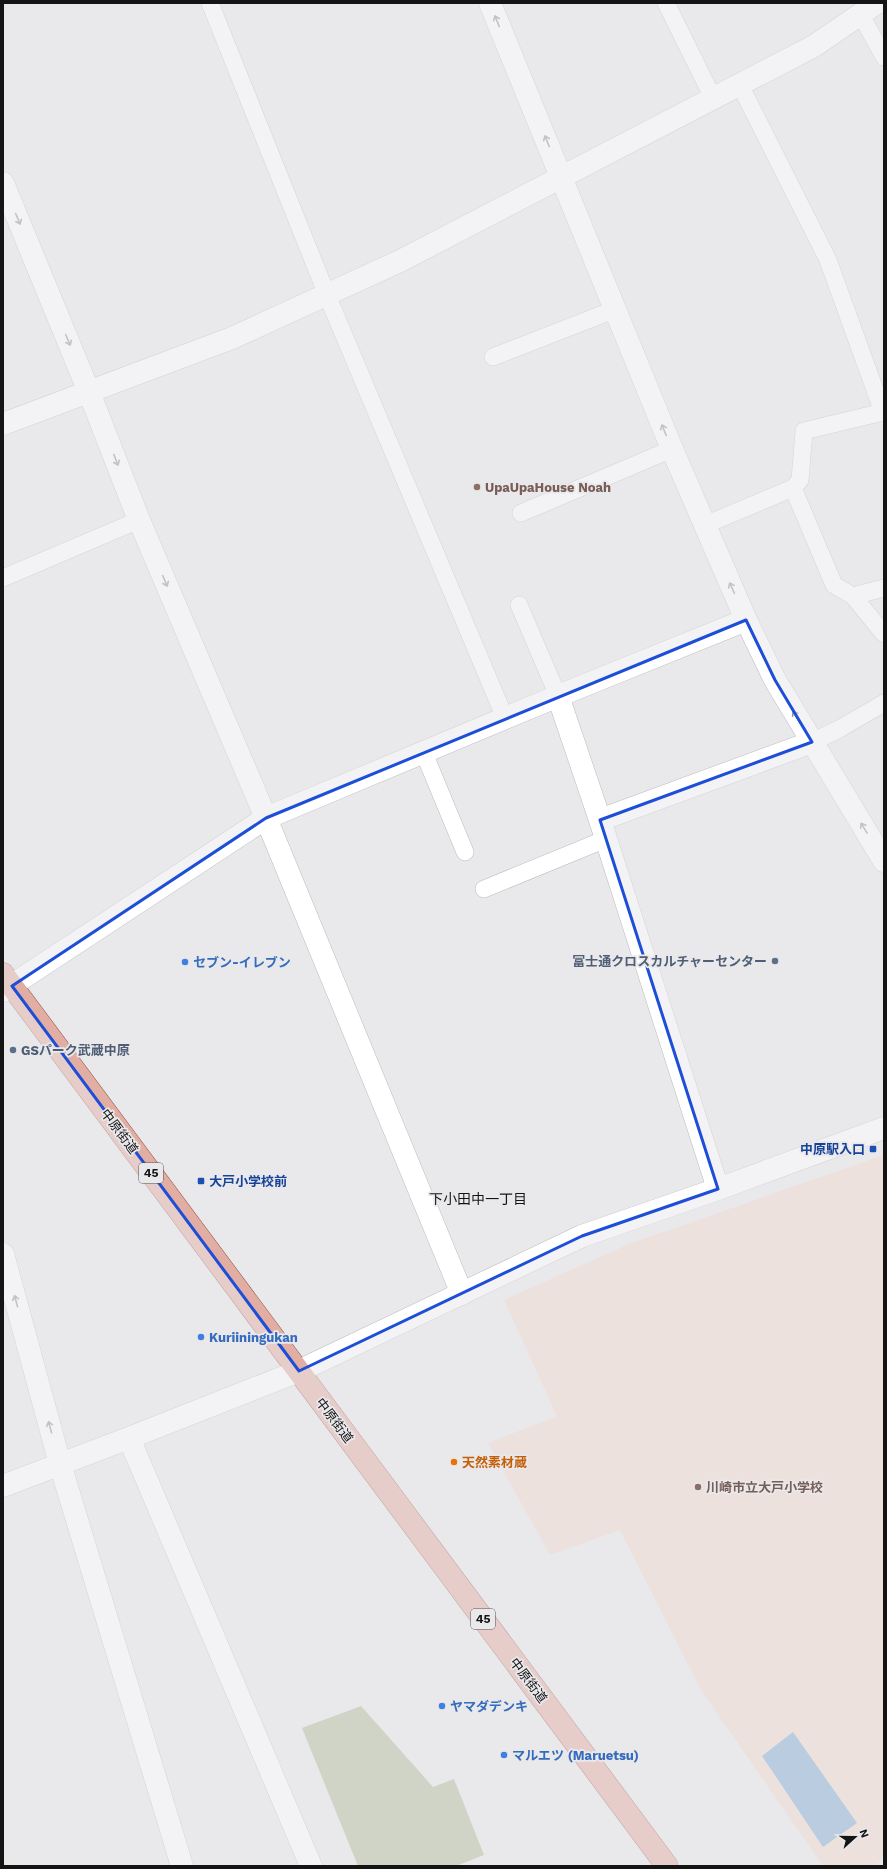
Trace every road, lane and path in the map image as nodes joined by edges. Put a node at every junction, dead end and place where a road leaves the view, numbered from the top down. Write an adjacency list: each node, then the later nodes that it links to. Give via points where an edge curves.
1 (210, 3): 10 (lane)
2 (490, 3): 8 (street, one-way to 2)
3 (666, 3): 7 (lane)
4 (870, 7): 5 (lane); 6 (street, via 814,46)
5 (884, 58)
6 (740, 85): 7 (street); 13 (lane, via 828,260)
7 (713, 98): 8 (street)
8 (562, 177): 10 (street, via 400,261); 11 (street)
9 (3, 184): 14 (street, one-way to 14)
10 (327, 295): 14 (street, via 232,338); 29 (lane)
11 (616, 309): 12 (lane); 16 (street, one-way to 11)
12 (493, 357)
13 (878, 379): 17 (lane, via 883,412 804,431 800,480)
14 (89, 392): 15 (street); 19 (street, one-way to 19)
15 (3, 424)
16 (672, 450): 18 (lane); 20 (street)
17 (793, 488): 20 (lane); 23 (lane, via 834,586)
18 (521, 512)
19 (139, 520): 21 (lane); 32 (street, one-way to 32)
20 (705, 525): 25 (street, one-way to 20)
21 (3, 578)
22 (884, 588): 23 (lane)
23 (853, 596): 26 (lane)
24 (519, 605): 27 (lane)
25 (746, 620): 27 (street); 30 (street, one-way to 25, via 775,680)
26 (884, 634)
27 (558, 696): 29 (street); 33 (street)
28 (884, 703): 30 (lane)
29 (505, 718): 31 (street)
30 (812, 742): 33 (street); 35 (street, one-way to 30)
31 (424, 753): 32 (street); 34 (lane)
32 (266, 818): 37 (street); 41 (street)
33 (603, 830): 36 (lane); 39 (street)
34 (465, 852)
35 (884, 861)
36 (484, 889)
37 (6, 984): 42 (main road, 中原街道 / 45)
38 (884, 1128): 39 (street)
39 (718, 1189): 41 (street, via 582,1236)
40 (3, 1254): 44 (street, one-way to 40)
41 (462, 1294): 42 (street)
42 (299, 1371): 43 (street); 48 (main road, 中原街道 / 45)
43 (129, 1438): 44 (street); 47 (street)
44 (60, 1464): 45 (street); 46 (street)
45 (3, 1486)
46 (182, 1866)
47 (311, 1866)
48 (667, 1866)

